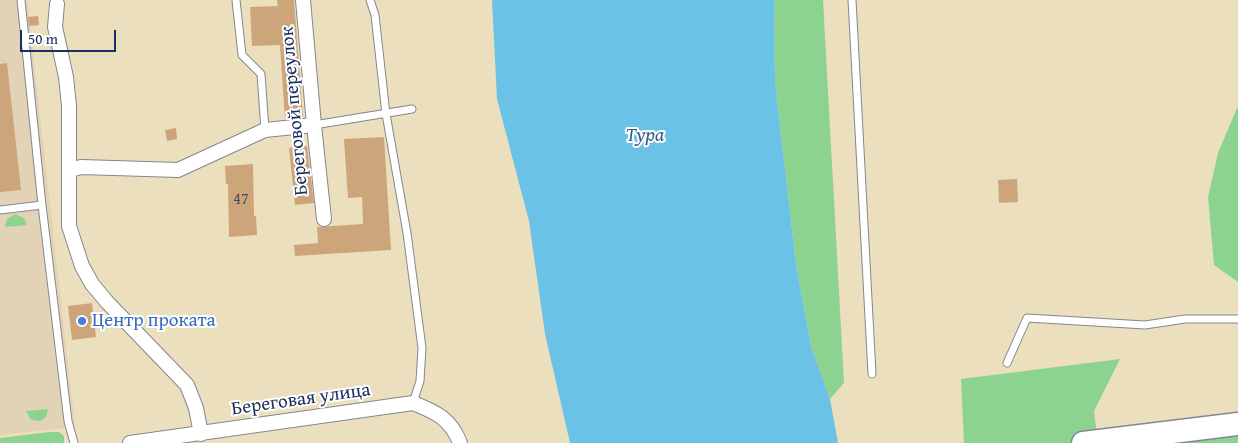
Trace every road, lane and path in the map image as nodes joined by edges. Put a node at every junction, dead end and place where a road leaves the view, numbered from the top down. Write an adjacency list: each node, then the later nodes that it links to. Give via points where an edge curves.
1 (21, 0): 12 (lane)
2 (236, 0): 10 (lane, via 242,55 261,74)
3 (303, 0): 9 (street, Береговой переулок)
4 (370, 0): 8 (lane, via 375,15)
5 (852, 0): 17 (lane)
6 (57, 4): 11 (street, via 55,27 69,106)
7 (412, 109): 8 (lane)
8 (386, 114): 9 (lane); 18 (lane, via 407,233 422,348 420,381)
9 (314, 125): 10 (street); 14 (street, Береговой переулок)
10 (265, 130): 11 (street, via 178,170 82,167)
11 (70, 170): 20 (street, via 69,226 82,266 92,284 187,385)
12 (42, 205): 13 (lane); 21 (lane, via 68,421)
13 (0, 210)
14 (324, 219)
15 (1238, 319): 16 (lane, via 1185,319 1145,325 1027,318)
16 (1007, 362)
17 (872, 374)
18 (413, 403): 20 (street, Береговая улица); 23 (street, via 447,421)
19 (1238, 424): 24 (main road)
20 (201, 434): 22 (street, Береговая улица)
21 (74, 443)
22 (130, 443)
23 (460, 443)
24 (1083, 443)

